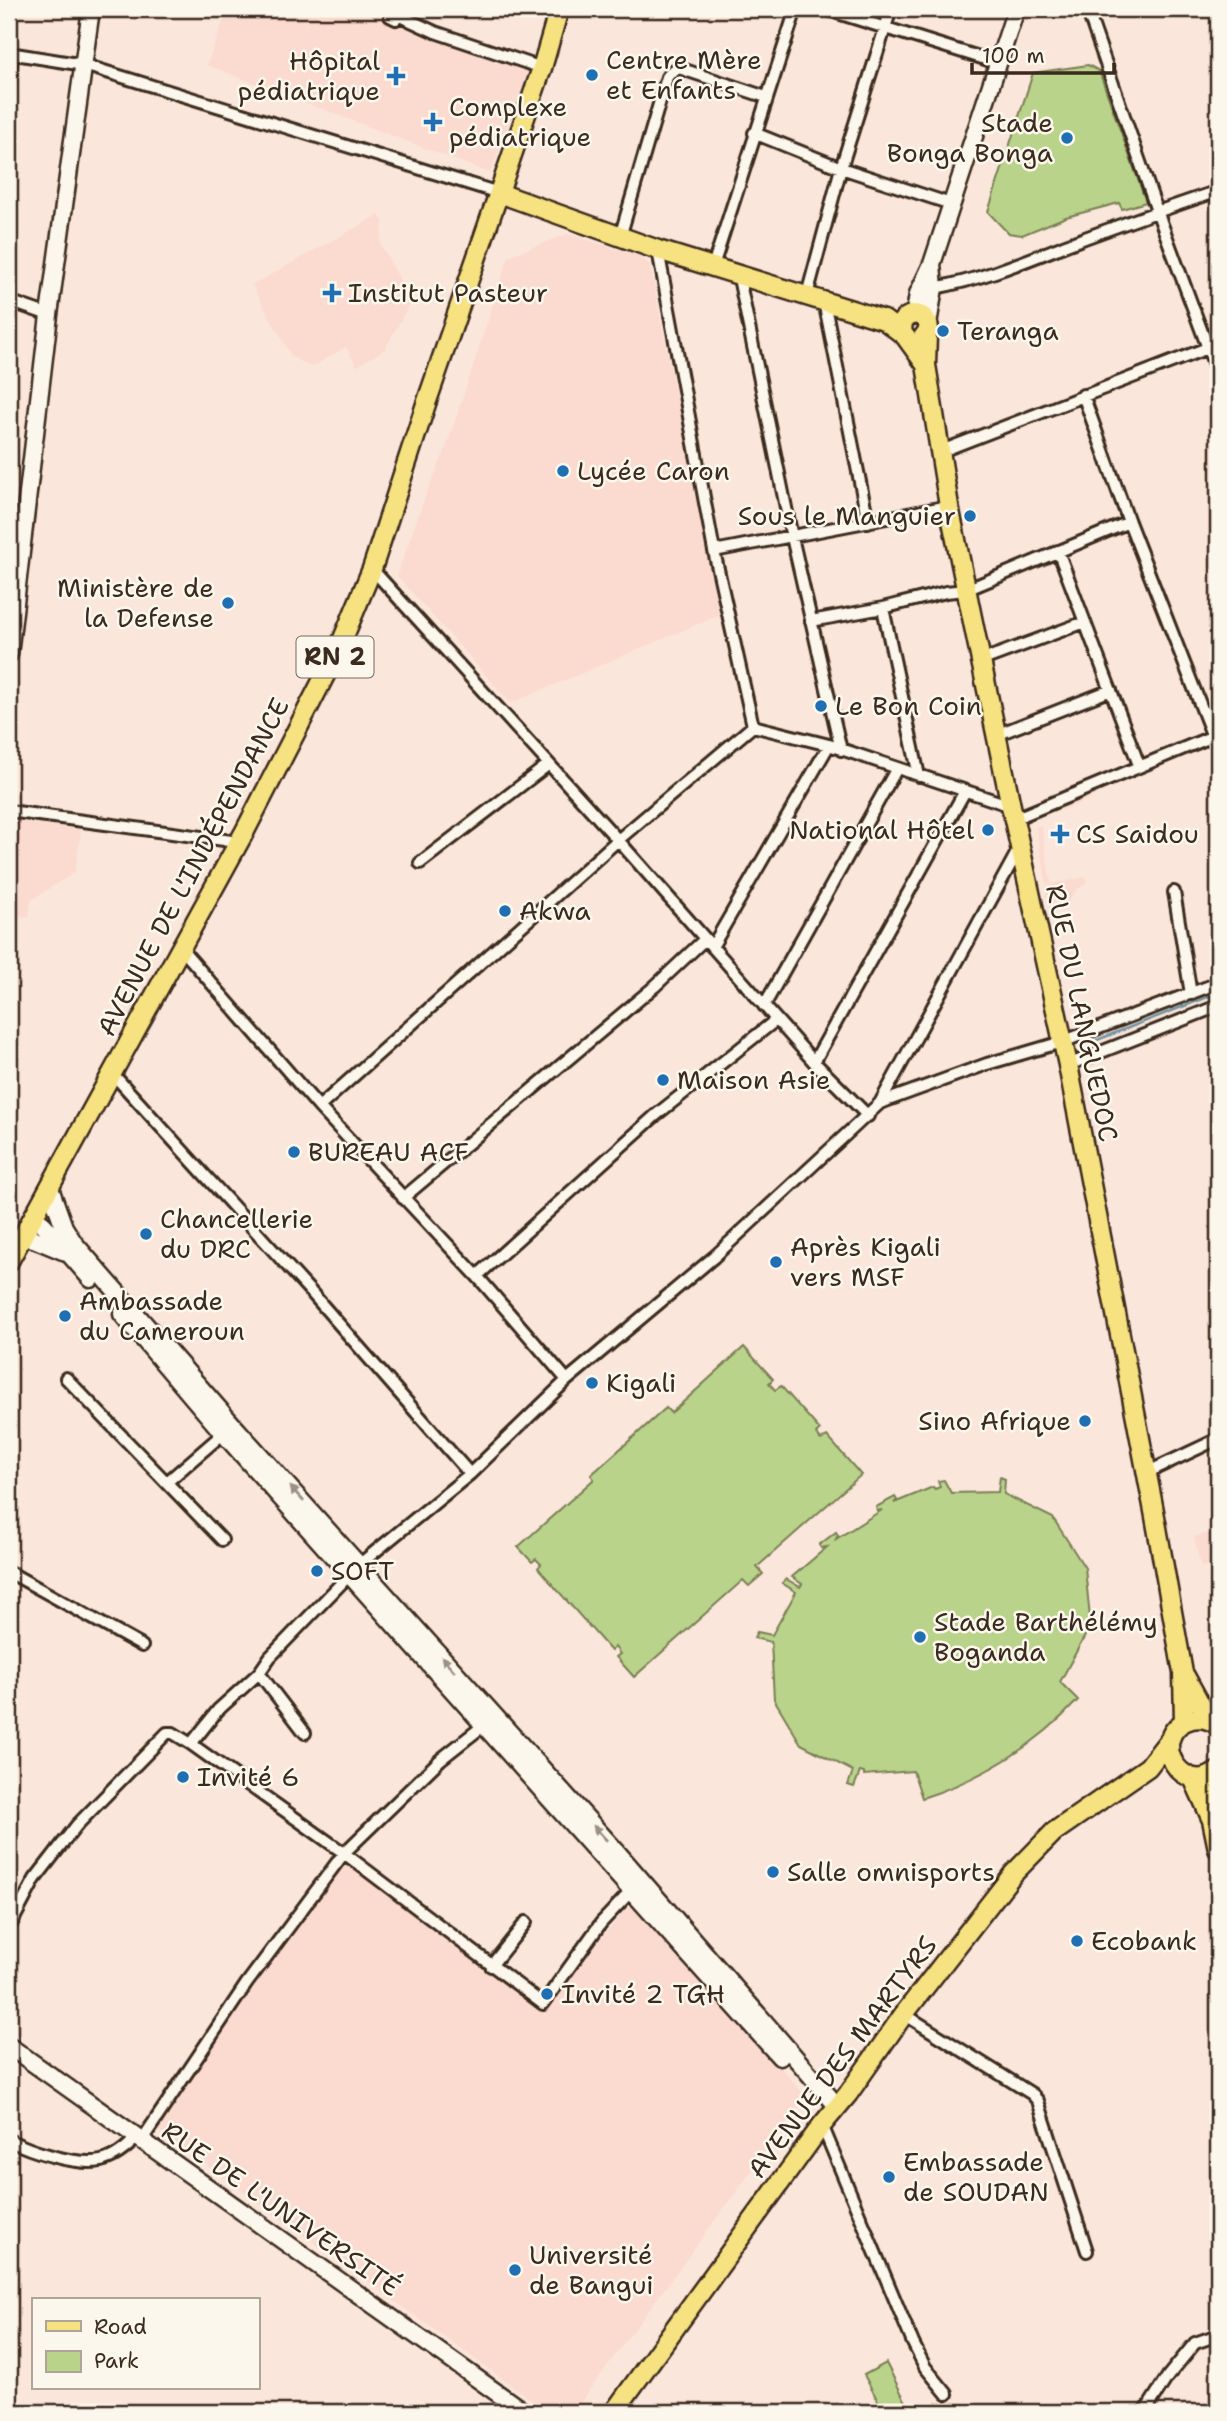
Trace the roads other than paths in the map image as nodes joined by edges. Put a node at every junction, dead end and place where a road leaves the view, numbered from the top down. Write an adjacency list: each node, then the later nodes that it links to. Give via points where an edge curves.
1 (91, 9): 13 (street)
2 (390, 9): 9 (street, via 391,18)
3 (559, 9): 14 (main road, AVENUE DE L'INDÉPENDANCE / RN 2)
4 (796, 9): 16 (street)
5 (825, 9): 10 (street)
6 (891, 9): 10 (street)
7 (1016, 9): 12 (street)
8 (1087, 9): 22 (street)
9 (400, 13): 14 (street, via 435,32)
10 (884, 26): 12 (street); 18 (street)
11 (10, 54): 13 (street); 15 (street)
12 (998, 63): 21 (street)
13 (84, 65): 20 (street); 31 (street)
14 (542, 68): 20 (main road, AVENUE DE L'INDÉPENDANCE / RN 2)
15 (9, 84)
16 (766, 97): 17 (street); 23 (street, via 679,68 672,71)
17 (754, 133): 18 (street); 26 (street)
18 (841, 168): 21 (street); 29 (street)
19 (1218, 191): 22 (street)
20 (499, 193): 23 (main road); 46 (main road, AVENUE DE L'INDÉPENDANCE / RN 2)
21 (951, 204): 25 (street)
22 (1157, 211): 28 (street, via 1002,270); 35 (street)
23 (620, 237): 24 (main road)
24 (657, 250): 26 (main road); 44 (street)
25 (932, 264): 28 (street); 33 (street, via 918,294)
26 (713, 266): 27 (main road)
27 (738, 273): 29 (main road); 43 (street)
28 (934, 288): 33 (street)
29 (815, 298): 32 (main road); 41 (street)
30 (9, 301): 31 (street)
31 (49, 315): 47 (street)
32 (884, 320): 33 (main road); 34 (main road)
33 (919, 322): 34 (main road, via 916,341); 36 (main road, RUE DU LANGUEDOC)
34 (905, 337): 36 (main road)
35 (1213, 346): 37 (street); 38 (street)
36 (926, 365): 39 (main road, RUE DU LANGUEDOC)
37 (1218, 375)
38 (1083, 395): 39 (street); 42 (street)
39 (939, 452): 40 (main road, RUE DU LANGUEDOC)
40 (949, 506): 41 (street); 48 (main road, RUE DU LANGUEDOC)
41 (868, 522): 43 (street)
42 (1129, 522): 45 (street); 57 (street)
43 (792, 537): 44 (street); 50 (street)
44 (714, 551): 55 (street)
45 (1058, 551): 48 (street); 51 (street)
46 (372, 569): 60 (street); 68 (main road, AVENUE DE L'INDÉPENDANCE / RN 2, via 340,646)
47 (13, 575): 52 (street)
48 (966, 590): 49 (street); 53 (main road, RUE DU LANGUEDOC)
49 (883, 608): 50 (street); 63 (street)
50 (811, 621): 59 (street)
51 (1085, 622): 53 (street); 54 (street)
52 (9, 654)
53 (980, 661): 56 (main road, RUE DU LANGUEDOC)
54 (1111, 690): 56 (street); 61 (street)
55 (753, 726): 58 (street); 67 (street)
56 (996, 735): 66 (main road, RUE DU LANGUEDOC)
57 (1215, 736): 61 (street)
58 (829, 745): 59 (street); 72 (street)
59 (841, 750): 62 (street)
60 (550, 764): 67 (street); 70 (street)
61 (1139, 765): 66 (street)
62 (897, 768): 63 (street); 76 (street)
63 (919, 776): 64 (street)
64 (965, 791): 66 (street); 80 (street)
65 (9, 811): 68 (street)
66 (1012, 813): 69 (main road, RUE DU LANGUEDOC)
67 (618, 840): 72 (street); 84 (street)
68 (239, 842): 73 (main road, AVENUE DE L'INDÉPENDANCE / RN 2)
69 (1020, 847): 79 (main road, RUE DU LANGUEDOC); 83 (street)
70 (420, 863)
71 (1174, 892): 75 (street)
72 (708, 943): 76 (street); 87 (street)
73 (180, 947): 82 (main road, AVENUE DE L'INDÉPENDANCE / RN 2); 84 (street)
74 (1218, 983): 75 (street)
75 (1191, 993): 79 (street)
76 (764, 1006): 78 (street)
77 (1218, 1006): 81 (street)
78 (776, 1020): 80 (street); 92 (street, via 656,1115)
79 (1062, 1042): 81 (main road, RUE DU LANGUEDOC); 83 (street)
80 (814, 1062): 85 (street)
81 (1068, 1065): 97 (main road, RUE DU LANGUEDOC)
82 (112, 1073): 86 (main road, AVENUE DE L'INDÉPENDANCE / RN 2); 98 (street)
83 (880, 1103): 85 (street)
84 (320, 1107): 87 (street)
85 (868, 1116): 94 (street, via 714,1257)
86 (50, 1188): 88 (main road, AVENUE DE L'INDÉPENDANCE / RN 2); 95 (street, via 74,1243)
87 (403, 1198): 92 (street)
88 (34, 1217): 89 (main road, AVENUE DE L'INDÉPENDANCE / RN 2); 90 (street)
89 (22, 1237): 90 (street); 91 (main road, AVENUE DE L'INDÉPENDANCE / RN 2)
90 (68, 1254): 95 (street)
91 (9, 1261)
92 (477, 1276): 94 (street)
93 (66, 1378): 99 (street)
94 (567, 1380): 98 (street)
95 (228, 1429): 99 (street); 101 (street)
96 (1218, 1439): 97 (street)
97 (1146, 1473): 105 (main road, RUE DU LANGUEDOC)
98 (470, 1474): 101 (street)
99 (167, 1482): 100 (street)
100 (222, 1540)
101 (355, 1570): 104 (street); 106 (street)
102 (9, 1572): 103 (street)
103 (142, 1646)
104 (259, 1673): 109 (street); 111 (street, via 218,1710)
105 (1183, 1673): 107 (main road, RUE DU LANGUEDOC); 108 (main road, RUE DU LANGUEDOC)
106 (489, 1721): 117 (street, via 442,1759); 118 (street)
107 (1184, 1722): 108 (main road, via 1199,1718); 110 (main road, AVENUE DES MARTYRS)
108 (1216, 1724)
109 (306, 1733)
110 (1169, 1740): 112 (main road, AVENUE DES MARTYRS); 114 (main road, via 1169,1751)
111 (191, 1744): 117 (street); 120 (street, via 173,1733 162,1736 76,1825 35,1880)
112 (1147, 1767): 114 (main road); 122 (main road, AVENUE DES MARTYRS, via 1054,1832 1013,1874)
113 (1218, 1771): 114 (main road, via 1206,1778); 115 (main road)
114 (1185, 1773): 115 (main road)
115 (1212, 1820): 116 (main road)
116 (1218, 1849)
117 (344, 1853): 121 (street); 125 (street)
118 (636, 1886): 121 (street, via 601,1923 543,2004); 124 (street)
119 (526, 1922): 121 (street)
120 (9, 1928)
121 (491, 1966)
122 (904, 2014): 124 (main road, AVENUE DES MARTYRS); 127 (street, via 1038,2101)
123 (9, 2046): 125 (street, RUE DE L'UNIVERSITÉ)
124 (830, 2115): 129 (street, via 913,2343); 131 (main road, AVENUE DES MARTYRS)
125 (140, 2138): 126 (street, via 110,2157 91,2162 41,2153); 130 (street, RUE DE L'UNIVERSITÉ)
126 (9, 2140)
127 (1087, 2251)
128 (1218, 2335): 132 (street, via 1195,2343)
129 (947, 2394)
130 (524, 2412)
131 (614, 2412)
132 (1145, 2412)

